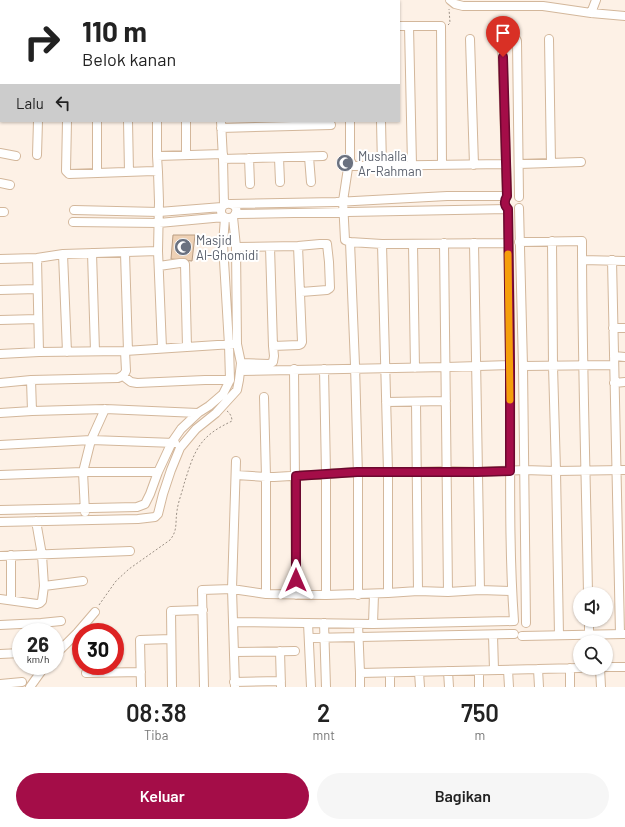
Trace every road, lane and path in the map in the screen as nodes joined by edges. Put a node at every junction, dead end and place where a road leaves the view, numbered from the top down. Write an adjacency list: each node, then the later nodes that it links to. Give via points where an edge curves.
1 (596, 0): 3 (street)
2 (450, 3): 3 (street, via 463,6 543,6); 7 (path, via 450,23)
3 (591, 13): 4 (street)
4 (625, 16)
5 (400, 26): 6 (street)
6 (409, 26): 7 (street); 36 (street)
7 (441, 26): 37 (street)
8 (470, 39): 33 (street)
9 (549, 39): 31 (street)
10 (38, 122): 21 (street)
11 (67, 122): 41 (street, via 66,171 69,174)
12 (97, 122): 41 (street)
13 (128, 122): 39 (street)
14 (157, 122): 24 (street)
15 (186, 122): 22 (street)
16 (350, 122): 32 (street)
17 (381, 122): 38 (street)
18 (221, 125): 19 (street); 25 (street)
19 (331, 125)
20 (0, 153): 23 (street)
21 (37, 155)
22 (186, 155): 24 (street); 25 (street)
23 (16, 156)
24 (157, 156): 40 (street)
25 (223, 156): 28 (street); 51 (street)
26 (323, 156): 27 (street)
27 (309, 157): 29 (street); 43 (street)
28 (249, 158): 29 (street); 45 (street)
29 (279, 158): 42 (street)
30 (581, 162): 31 (street)
31 (551, 163): 35 (street)
32 (352, 164): 38 (street); 50 (street, via 348,168)
33 (474, 164): 34 (street); 37 (street)
34 (506, 164): 35 (street, via 502,42 510,38 517,41); 48 (street)
35 (519, 164): 49 (street)
36 (412, 165): 37 (street); 38 (street)
37 (442, 165)
38 (382, 166)
39 (128, 172): 40 (street); 41 (street)
40 (158, 172): 57 (street)
41 (97, 174)
42 (280, 182)
43 (310, 182)
44 (0, 183): 46 (street)
45 (250, 184)
46 (10, 185)
47 (447, 196): 48 (street); 50 (street); 56 (street)
48 (507, 196): 49 (street, via 514,194); 53 (street, via 505,203)
49 (519, 197): 52 (street)
50 (340, 202): 51 (street); 58 (street)
51 (226, 205): 55 (street); 59 (street, via 221,211 222,214); 59 (street, via 235,206 236,210)
52 (519, 208): 53 (street, via 514,211); 64 (street)
53 (508, 209): 56 (street); 68 (street)
54 (74, 210): 57 (street)
55 (182, 210): 57 (street); 60 (street)
56 (447, 210): 58 (street)
57 (159, 212): 62 (street)
58 (340, 212): 59 (street); 63 (street, via 345,240)
59 (230, 217): 60 (street); 72 (street); 94 (street, via 223,244)
60 (182, 221): 62 (street)
61 (73, 222): 62 (street)
62 (159, 223): 74 (street)
63 (350, 242): 69 (street); 117 (street)
64 (519, 242): 65 (street); 79 (street)
65 (552, 242): 82 (street, via 582,241); 110 (street)
66 (444, 243): 67 (street); 70 (street); 112 (street)
67 (474, 243): 68 (street); 108 (street)
68 (508, 243): 78 (street)
69 (382, 244): 70 (street); 113 (street)
70 (413, 244): 114 (street)
71 (298, 246): 73 (street); 88 (street); 88 (street, via 327,244 330,262 330,288)
72 (236, 247): 73 (street); 93 (street)
73 (270, 247): 95 (street)
74 (158, 251): 76 (street); 85 (street)
75 (92, 253): 76 (street); 77 (street); 98 (street)
76 (125, 253): 99 (street)
77 (63, 254): 80 (street); 101 (street)
78 (508, 254): 79 (street); 105 (street)
79 (520, 254): 109 (street)
80 (36, 258): 81 (street); 86 (street)
81 (0, 259)
82 (582, 260): 83 (street); 106 (street)
83 (612, 260): 84 (street); 91 (street)
84 (625, 261)
85 (159, 266): 96 (street, via 185,264); 97 (street)
86 (37, 289): 87 (street); 89 (street)
87 (0, 290)
88 (301, 292): 95 (street, via 301,344)
89 (38, 319): 90 (street); 100 (street)
90 (0, 320)
91 (613, 328): 92 (street); 103 (street)
92 (625, 328)
93 (238, 344): 94 (street); 111 (street)
94 (229, 345): 96 (street); 120 (street)
95 (273, 346): 111 (street, via 273,362)
96 (187, 347): 97 (street)
97 (162, 348): 99 (street)
98 (95, 351): 99 (street); 101 (street)
99 (126, 351): 118 (street, via 126,371)
100 (39, 352): 101 (street); 102 (street)
101 (68, 352)
102 (0, 354)
103 (614, 356): 104 (street); 107 (street)
104 (625, 357)
105 (510, 365): 108 (street); 142 (street)
106 (583, 365): 107 (street); 110 (street); 139 (street)
107 (614, 365): 123 (street)
108 (476, 366): 112 (street); 149 (street)
109 (523, 366): 110 (street); 138 (street)
110 (552, 366): 143 (street)
111 (240, 367): 115 (street); 128 (street, via 237,390)
112 (446, 367): 114 (street); 125 (street)
113 (385, 368): 114 (street); 117 (street); 126 (street)
114 (415, 368)
115 (294, 369): 116 (street); 154 (street)
116 (324, 369): 117 (street); 150 (street)
117 (355, 369): 146 (street)
118 (123, 376): 119 (street); 120 (street, via 137,383)
119 (31, 380): 122 (street); 130 (street)
120 (230, 380): 132 (street, via 223,394)
121 (625, 382): 123 (street)
122 (0, 383)
123 (614, 383): 140 (street, via 619,408)
124 (264, 397): 153 (street)
125 (446, 401): 127 (street); 141 (street)
126 (386, 402): 127 (street); 147 (street)
127 (416, 402): 148 (street)
128 (222, 407): 135 (street, via 196,428); 181 (path, via 229,413 232,421 212,432 192,457 179,502 174,534 170,540 116,581)
129 (105, 409): 130 (street); 132 (street); 133 (street)
130 (32, 411): 131 (street)
131 (0, 413)
132 (198, 413): 134 (street)
133 (91, 440): 134 (street); 136 (street); 144 (street)
134 (172, 442): 135 (street); 145 (street)
135 (184, 443): 157 (street, via 171,470 155,517)
136 (0, 445)
137 (236, 462): 152 (street)
138 (524, 470): 142 (street); 143 (street); 188 (street)
139 (586, 470): 140 (street); 143 (street); 166 (street)
140 (621, 470): 194 (street)
141 (446, 471): 148 (street); 149 (street); 171 (street)
142 (510, 471): 149 (street); 170 (street)
143 (556, 471): 198 (street)
144 (83, 472): 145 (street); 151 (street); 155 (street)
145 (158, 472): 155 (street, via 145,504 137,507)
146 (357, 472): 147 (street); 150 (street); 177 (street)
147 (388, 472): 148 (street); 174 (street)
148 (416, 472): 169 (street)
149 (477, 472): 168 (street)
150 (326, 474): 154 (street); 176 (street)
151 (0, 475)
152 (236, 475): 153 (street); 167 (street)
153 (266, 476): 154 (street); 172 (street)
154 (296, 476): 175 (street)
155 (84, 507): 156 (street); 157 (street)
156 (0, 510)
157 (86, 519): 158 (street)
158 (36, 521): 159 (street); 162 (street)
159 (0, 522)
160 (130, 551): 162 (street)
161 (11, 555): 162 (street); 163 (street); 179 (street)
162 (42, 555): 165 (street)
163 (0, 556)
164 (83, 581): 165 (street)
165 (44, 586): 179 (street, via 40,603)
166 (588, 587)
167 (232, 590): 172 (street); 180 (street, via 202,590); 184 (street)
168 (480, 590): 170 (street); 171 (street)
169 (418, 591): 171 (street); 174 (street)
170 (512, 591): 183 (street)
171 (448, 592)
172 (266, 594): 175 (street)
173 (374, 594): 174 (street); 177 (street); 190 (street)
174 (388, 594)
175 (296, 595): 176 (street)
176 (326, 595): 177 (street)
177 (358, 595)
178 (0, 599): 179 (street)
179 (11, 600)
180 (202, 610): 202 (street, via 171,611); 231 (street)
181 (94, 612): 203 (street)
182 (61, 621): 191 (street)
183 (514, 621): 187 (street); 188 (street, via 522,620); 197 (street, via 511,629)
184 (233, 622): 185 (street); 206 (street)
185 (308, 623): 186 (street); 201 (street)
186 (324, 623): 189 (street); 199 (street)
187 (452, 623): 190 (street); 195 (street)
188 (526, 623): 197 (street, via 526,631)
189 (358, 624): 190 (street); 200 (street)
190 (373, 624)
191 (0, 625)
192 (589, 627): 193 (street)
193 (589, 634): 194 (street); 198 (street)
194 (622, 634)
195 (453, 635): 196 (street); 200 (street)
196 (492, 635): 197 (street); 214 (street)
197 (518, 635): 198 (street)
198 (559, 635)
199 (325, 637): 200 (street); 201 (street); 233 (street)
200 (358, 637): 220 (street)
201 (309, 638): 232 (street)
202 (171, 639): 218 (street, via 140,640); 230 (street)
203 (64, 646)
204 (280, 651): 205 (street); 206 (street); 227 (street)
205 (295, 651)
206 (234, 652): 226 (street)
207 (12, 653): 208 (street)
208 (0, 654)
209 (625, 666): 210 (street)
210 (613, 667)
211 (570, 668): 212 (street); 241 (street)
212 (538, 669): 215 (street); 240 (street)
213 (124, 670): 218 (street)
214 (494, 670): 215 (street); 217 (street)
215 (508, 670): 239 (street)
216 (448, 671): 217 (street); 219 (street); 237 (street)
217 (479, 671): 238 (street)
218 (141, 672): 229 (street)
219 (419, 672): 221 (street); 236 (street)
220 (360, 673): 221 (street); 234 (street)
221 (390, 673): 235 (street)
222 (39, 675): 228 (street)
223 (600, 675): 242 (street)
224 (22, 682): 225 (street)
225 (0, 684)
226 (234, 684): 227 (street)
227 (281, 684)
228 (30, 687)
229 (141, 687)
230 (172, 687)
231 (204, 687)
232 (311, 687)
233 (326, 687)
234 (360, 687)
235 (390, 687)
236 (420, 687)
237 (449, 687)
238 (479, 687)
239 (509, 687)
240 (539, 687)
241 (570, 687)
242 (601, 687)

